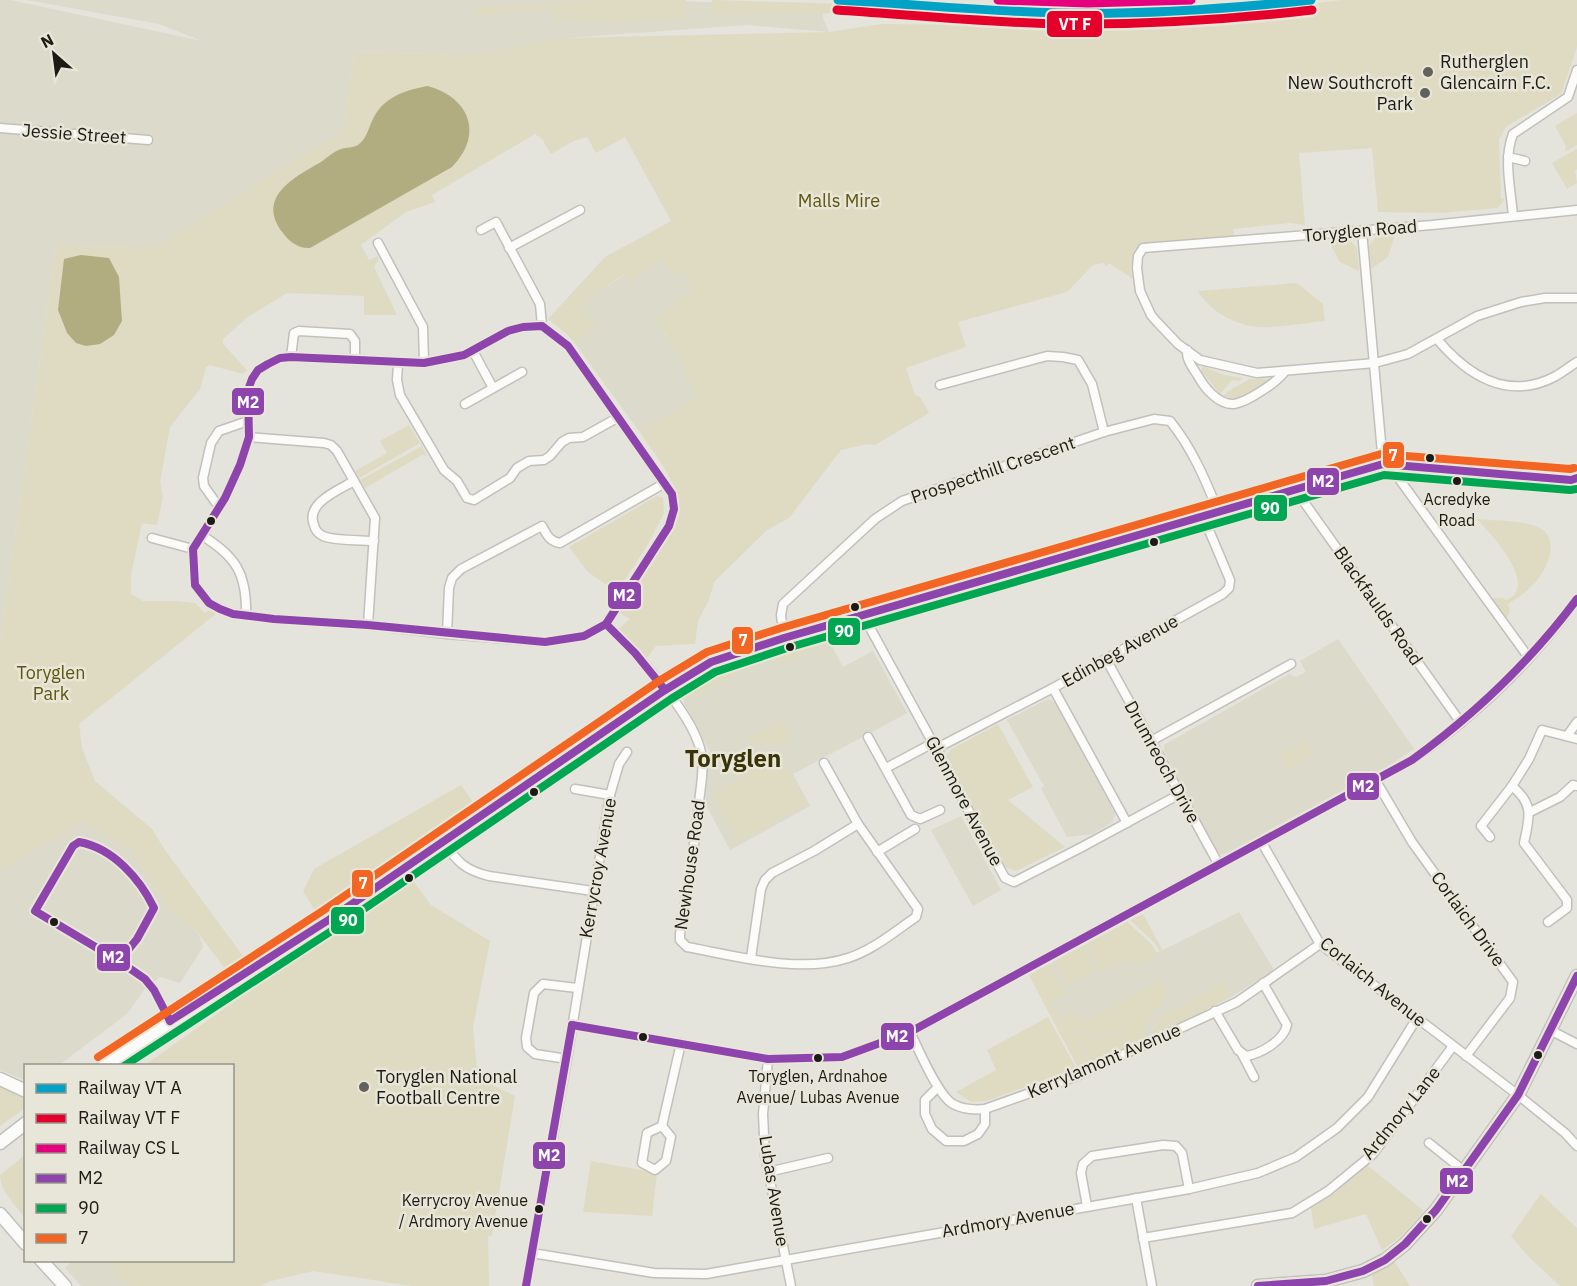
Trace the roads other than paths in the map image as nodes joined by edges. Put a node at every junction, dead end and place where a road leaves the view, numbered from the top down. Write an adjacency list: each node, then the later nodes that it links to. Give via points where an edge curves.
1 (1577, 70): 4 (street, via 1568,97 1512,134)
2 (0, 128): 3 (street, Jessie Street)
3 (148, 140)
4 (1508, 157): 5 (street); 8 (street)
5 (1525, 161)
6 (580, 210): 12 (street)
7 (1577, 210): 8 (street, Toryglen Road)
8 (1513, 216): 10 (street, Toryglen Road)
9 (481, 230): 12 (street, via 496,222)
10 (1362, 231): 16 (street, Toryglen Road, via 1143,248 1137,268 1140,291 1151,315); 23 (street)
11 (378, 243): 22 (street, via 423,327)
12 (509, 248): 14 (street, via 540,304)
13 (1577, 298): 15 (street, via 1521,302 1477,316)
14 (542, 326): 17 (street, via 508,331); 29 (street, via 568,346)
15 (1437, 339): 20 (street, via 1463,367 1502,385 1530,385); 23 (street, via 1408,354)
16 (1187, 350): 24 (street, via 1200,360 1226,367 1257,373); 24 (street, via 1204,387 1234,404 1258,393)
17 (473, 351): 22 (street); 27 (street)
18 (291, 357): 19 (street); 19 (street, via 292,337 299,331 350,334 355,340); 30 (street, via 280,358 258,370 248,390)
19 (355, 359): 21 (street)
20 (1577, 362)
21 (398, 363): 22 (street); 29 (street, via 400,395 444,470 458,481 467,498 474,500 529,461 550,456 562,442 583,437)
22 (424, 363)
23 (1374, 363): 24 (street); 33 (street)
24 (1285, 371)
25 (522, 372): 27 (street)
26 (940, 385): 31 (street, via 1047,356 1078,360 1092,384)
27 (493, 388): 28 (street)
28 (465, 404)
29 (617, 418): 36 (street)
30 (248, 421): 32 (street); 38 (street, via 219,431 211,443 204,486)
31 (1104, 432): 39 (street, Prospecthill Crescent, via 1154,419 1170,421 1201,469); 51 (street, Prospecthill Crescent, via 898,503 870,523 783,604 780,615)
32 (249, 437): 35 (street, via 331,445); 38 (street)
33 (1389, 464): 34 (main road); 37 (main road); 52 (street)
34 (1577, 478)
35 (354, 481): 43 (street, via 375,519); 43 (street, via 316,506 313,523 324,536)
36 (665, 483): 48 (street, via 674,502 669,526); 50 (street, via 560,543 553,542 542,526 462,569 452,578 449,588)
37 (1294, 488): 39 (main road); 58 (street, Blackfaulds Road)
38 (219, 507): 41 (street)
39 (1218, 511): 40 (main road)
40 (1203, 516): 47 (main road); 53 (street, Edinbeg Avenue, via 1230,580 1229,588)
41 (201, 535): 44 (street); 46 (street, via 221,547 239,570 246,592)
42 (152, 538): 44 (street)
43 (374, 541): 49 (street)
44 (193, 549): 46 (street, via 195,585 208,603)
45 (1577, 600): 52 (street)
46 (246, 615): 49 (street)
47 (863, 615): 51 (main road); 63 (street, Glenmore Avenue)
48 (606, 624): 50 (street, via 584,636 545,642); 56 (street)
49 (368, 625): 50 (street)
50 (447, 634)
51 (784, 638): 56 (main road, via 711,662)
52 (1529, 658): 58 (street)
53 (1106, 659): 55 (street, Edinbeg Avenue); 62 (street, Drumreoch Drive)
54 (1291, 664): 62 (street)
55 (1053, 688): 63 (street, Edinbeg Avenue); 75 (street)
56 (665, 690): 80 (main road); 86 (street, Newhouse Road, via 697,737 703,765 680,940 687,947)
57 (1577, 722): 59 (street)
58 (1461, 723): 67 (street)
59 (1567, 736): 61 (street); 68 (street, via 1542,730)
60 (868, 737): 66 (street)
61 (1577, 739)
62 (1151, 741): 71 (street, Drumreoch Drive)
63 (936, 745): 66 (street, Edinbeg Avenue); 75 (street, Glenmore Avenue, via 1005,878 1014,882)
64 (627, 752): 72 (street, Kerrycroy Avenue)
65 (824, 763): 76 (street)
66 (886, 768): 73 (street, via 911,815 921,819)
67 (1376, 781): 79 (street); 99 (street, Corlaich Drive, via 1412,842 1513,982 1510,998)
68 (1512, 786): 74 (street, via 1522,795); 78 (street, via 1481,826)
69 (1577, 786): 74 (street)
70 (575, 789): 72 (street)
71 (1180, 794): 75 (street, Glenmore Avenue); 82 (street, Drumreoch Drive)
72 (610, 795): 83 (street, Kerrycroy Avenue)
73 (940, 810)
74 (1530, 812): 84 (street, via 1524,843 1568,905)
75 (1127, 823)
76 (858, 824): 81 (street); 86 (street, via 765,880)
77 (915, 829): 81 (street)
78 (1490, 837)
79 (1261, 841): 82 (street); 85 (street, Corlaich Avenue)
80 (443, 842): 83 (street, via 464,867 474,872); 102 (main road)
81 (877, 852): 86 (street, via 918,909 916,917 870,949 847,959 790,965)
82 (1218, 865): 94 (street)
83 (593, 891): 89 (street, Kerrycroy Avenue)
84 (1548, 922)
85 (1320, 944): 88 (street, Kerrylamont Avenue); 91 (street, Corlaich Avenue)
86 (750, 958)
87 (1577, 976): 93 (main road)
88 (1263, 983): 90 (street, Kerrylamont Avenue, via 1237,1002); 98 (street, via 1287,1025 1286,1032 1252,1055)
89 (577, 988): 92 (street, Kerrycroy Avenue); 100 (street, via 543,984 536,989 526,1038 527,1047 535,1054)
90 (1215, 1011): 98 (street); 108 (street, Kerrylamont Avenue, via 1077,1076)
91 (1417, 1018): 97 (street, Corlaich Avenue); 117 (street, Ardmory Avenue, via 1368,1097 1336,1128 1296,1157 1258,1173)
92 (572, 1025): 95 (street); 100 (street, Kerrycroy Avenue)
93 (1550, 1030): 96 (street); 107 (main road)
94 (909, 1032): 101 (street, via 842,1057); 105 (street, Kerrylamont Avenue)
95 (681, 1043): 101 (street); 110 (street)
96 (1577, 1044)
97 (1453, 1046): 99 (street, Corlaich Avenue); 121 (street, Ardmory Lane, via 1373,1154 1328,1191 1292,1213)
98 (1241, 1054): 103 (street)
99 (1466, 1056): 107 (street, Corlaich Avenue)
100 (567, 1059): 123 (street, Kerrycroy Avenue)
101 (768, 1059): 116 (street, Lubas Avenue, via 763,1114)
102 (106, 1064)
103 (1254, 1077)
104 (0, 1079): 106 (main road)
105 (938, 1087): 108 (street, Kerrylamont Avenue, via 951,1104); 108 (street, via 925,1100 925,1114 932,1129 946,1141 964,1141 978,1134)
106 (24, 1090)
107 (1518, 1095): 113 (street, Corlaich Avenue); 115 (main road)
108 (985, 1110)
109 (24, 1125): 111 (main road)
110 (662, 1126): 110 (street, via 670,1137 666,1161 655,1170 642,1163 647,1133)
111 (0, 1143)
112 (1429, 1143): 115 (street)
113 (1577, 1146)
114 (828, 1158): 116 (street)
115 (1464, 1171): 130 (main road, via 1436,1210 1385,1260 1326,1281)
116 (768, 1172): 124 (street, Lubas Avenue)
117 (1189, 1189): 118 (street, Ardmory Avenue); 119 (street, via 1182,1153 1176,1146 1163,1144 1092,1156 1083,1164 1081,1173)
118 (1136, 1198): 119 (street, Ardmory Avenue); 121 (street)
119 (1087, 1206): 124 (street, Ardmory Avenue)
120 (0, 1215): 122 (main road)
121 (1143, 1238): 129 (street)
122 (24, 1242)
123 (532, 1253): 124 (street, Ardmory Avenue, via 654,1273 706,1274); 127 (street, Kerrycroy Avenue)
124 (786, 1260): 128 (street, Lubas Avenue)
125 (43, 1262): 126 (main road)
126 (65, 1286)
127 (526, 1286)
128 (791, 1286)
129 (1152, 1286)
130 (1258, 1286)

